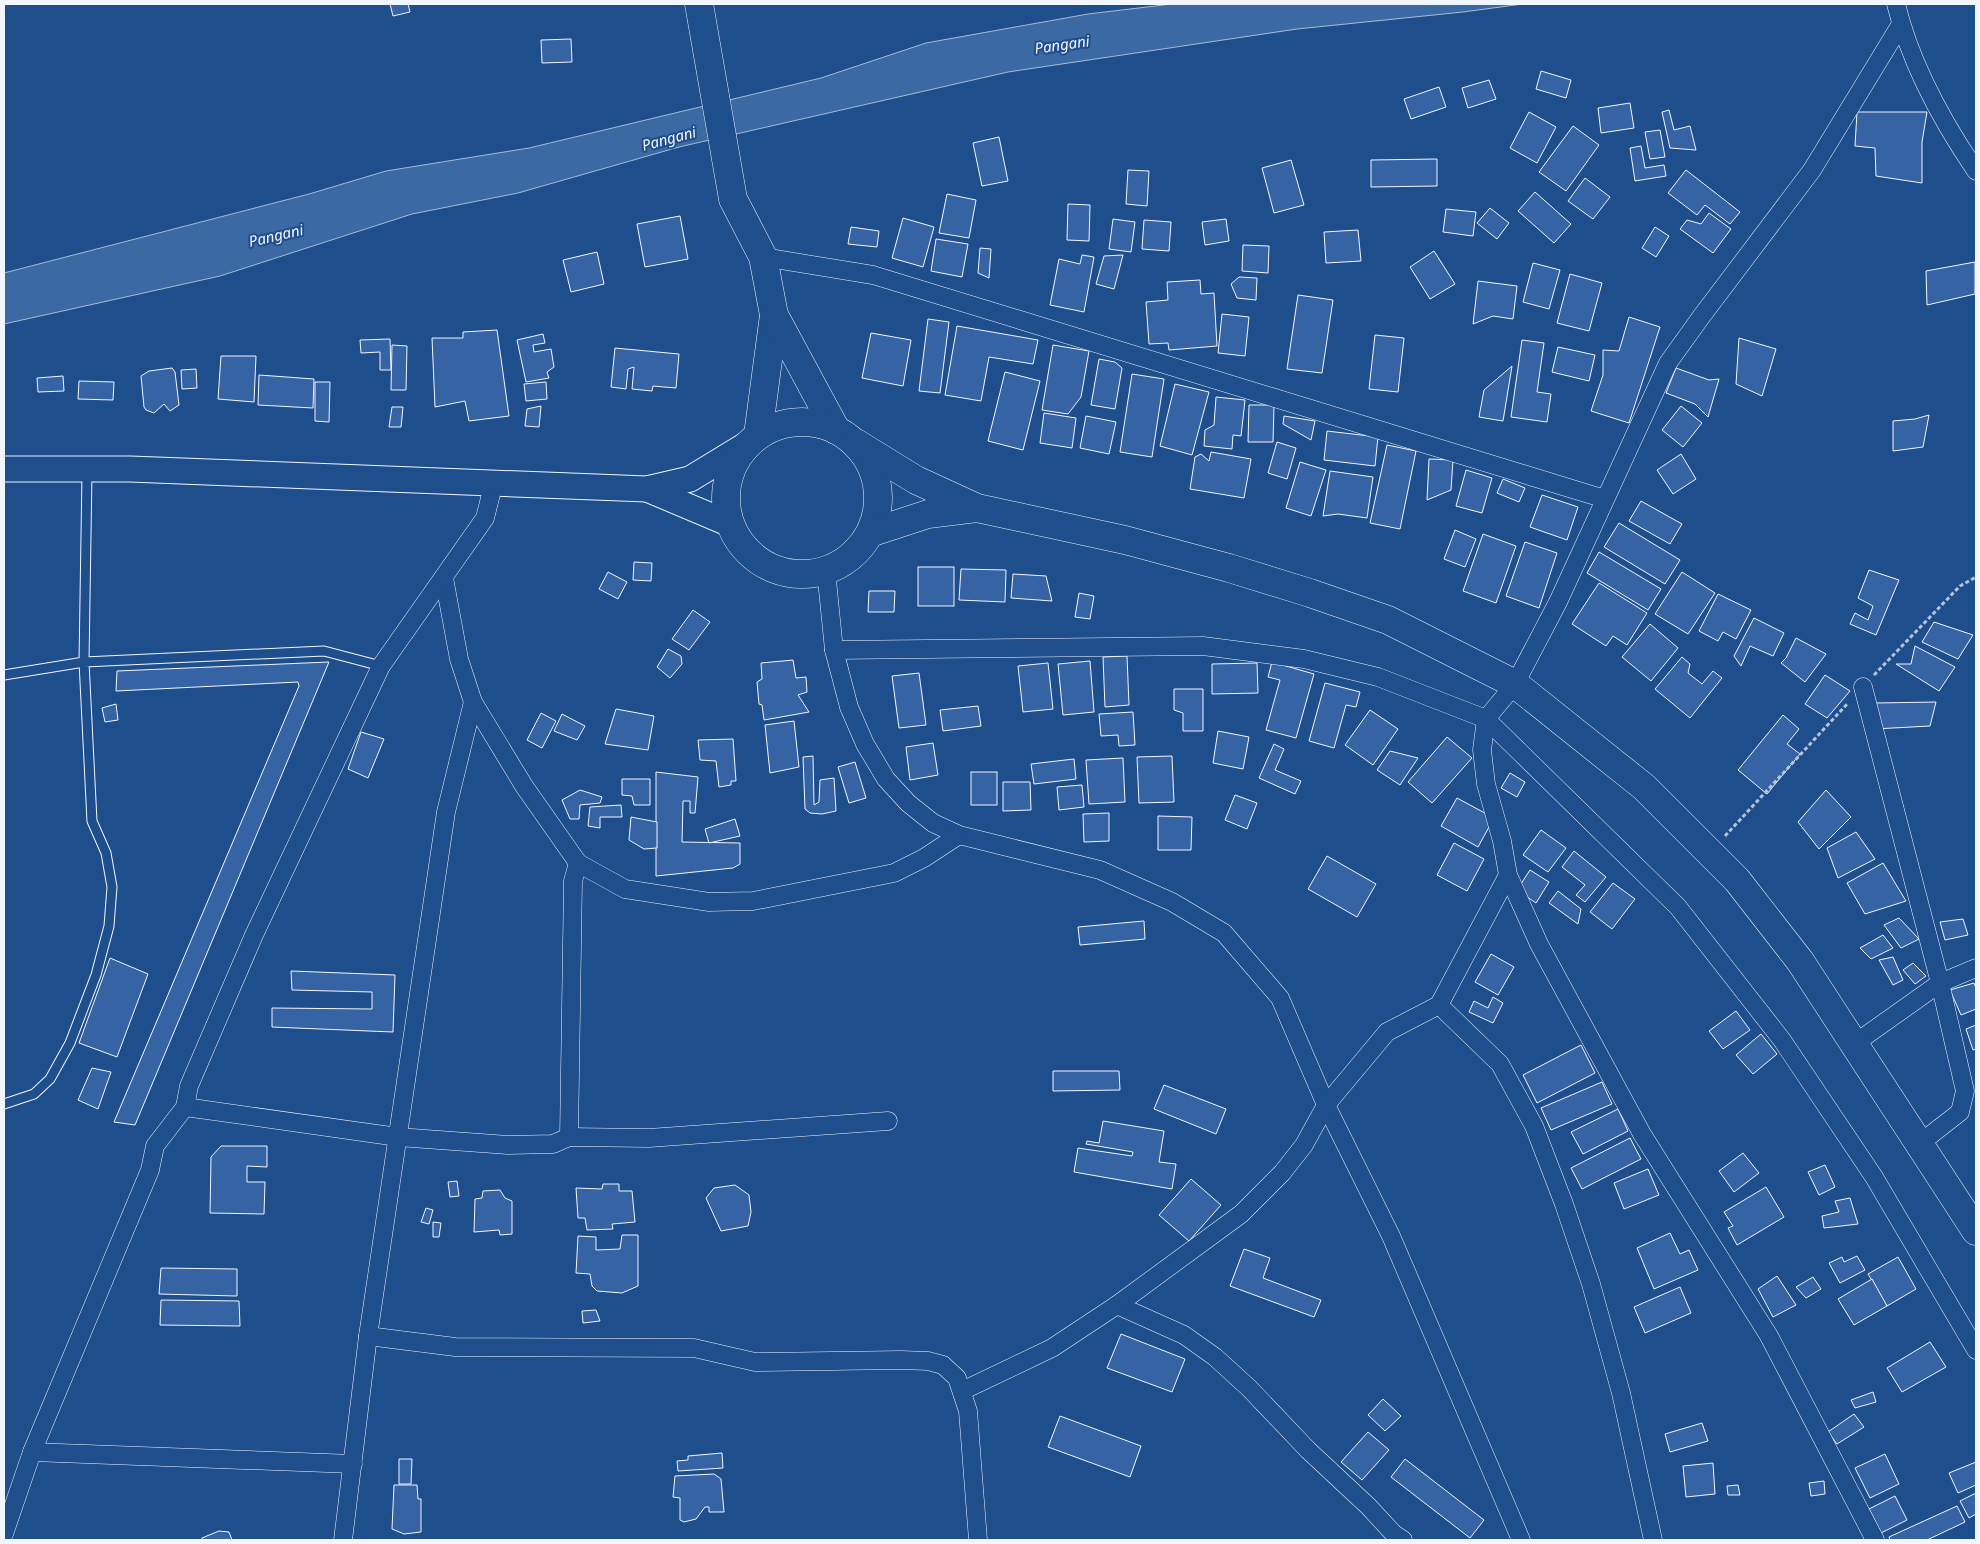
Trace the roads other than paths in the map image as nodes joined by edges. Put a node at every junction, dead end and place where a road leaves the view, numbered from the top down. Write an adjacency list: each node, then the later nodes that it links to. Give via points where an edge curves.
1 (700, 4): 5 (highway, via 733,199)
2 (1896, 4): 3 (street)
3 (1901, 24): 4 (street, via 1924,80); 13 (street, via 1812,170 1668,363)
4 (1976, 171)
5 (763, 257): 6 (highway); 13 (street, via 873,275)
6 (774, 315): 7 (highway); 8 (highway)
7 (846, 436): 8 (highway, via 817,423 796,422 777,426); 14 (highway, via 916,480); 16 (highway, via 870,463 878,486 878,510)
8 (754, 439): 12 (main road, via 690,479); 15 (highway, via 732,467 725,495)
9 (4, 469): 10 (main road)
10 (87, 469): 11 (main road); 20 (lane)
11 (494, 482): 12 (main road); 18 (street, via 485,518)
12 (648, 489): 15 (main road)
13 (1605, 499): 23 (street, via 1558,602)
14 (976, 508): 16 (highway, via 928,514); 23 (highway, via 1125,540 1310,593 1388,620)
15 (730, 524): 17 (highway, via 745,549 768,567 797,574)
16 (870, 533): 17 (highway, via 852,556)
17 (826, 570): 19 (street)
18 (444, 578): 21 (street); 25 (street, via 459,659)
19 (834, 650): 26 (street, via 1203,646 1304,659 1378,677); 27 (street, via 849,707 865,744 886,779 933,823)
20 (84, 662): 21 (lane, via 324,652); 22 (lane); 34 (lane, via 92,821 106,853 112,886 109,926 96,975 70,1043 50,1079 34,1094)
21 (381, 666): 36 (street, via 254,935 189,1086)
22 (4, 674)
23 (1515, 684): 26 (street); 33 (highway, via 1644,786 1737,880 1800,961)
24 (1863, 686): 31 (street)
25 (473, 702): 28 (street, via 524,786); 38 (street, via 446,812)
26 (1486, 719): 29 (street, via 1482,750 1486,784); 44 (street, via 1678,907 1782,1040 1874,1177)
27 (959, 835): 28 (street, via 894,873 753,901 709,902 625,889); 35 (street, via 1100,870 1172,902 1224,933 1280,998)
28 (578, 863): 39 (street, via 573,881)
29 (1508, 875): 32 (street); 54 (street, via 1543,952 1642,1134 1769,1336)
30 (1976, 968): 31 (street)
31 (1940, 983): 33 (street); 40 (street, via 1965,1091 1960,1112)
32 (1439, 1005): 35 (street, via 1387,1032); 53 (street, via 1500,1064 1534,1126 1564,1204 1622,1393)
33 (1854, 1044): 40 (highway)
34 (4, 1104)
35 (1326, 1105): 42 (street, via 1304,1145 1242,1214); 52 (street, via 1391,1236)
36 (185, 1107): 38 (street); 46 (street, via 155,1146 150,1170)
37 (888, 1121): 39 (street, via 649,1138)
38 (398, 1137): 39 (street, via 508,1145 554,1144); 43 (street)
39 (569, 1137)
40 (1919, 1144): 41 (highway)
41 (1976, 1231)
42 (1117, 1305): 45 (street, via 1052,1348); 51 (street, via 1184,1335 1215,1357)
43 (368, 1336): 45 (street, via 455,1347 694,1348 755,1362 928,1361 943,1365 958,1378); 47 (street)
44 (1976, 1350)
45 (962, 1392): 50 (street, via 968,1411)
46 (32, 1452): 47 (street); 48 (street)
47 (353, 1464): 49 (street)
48 (4, 1534)
49 (344, 1540)
50 (978, 1540)
51 (1403, 1540)
52 (1520, 1540)
53 (1653, 1540)
54 (1874, 1540)

